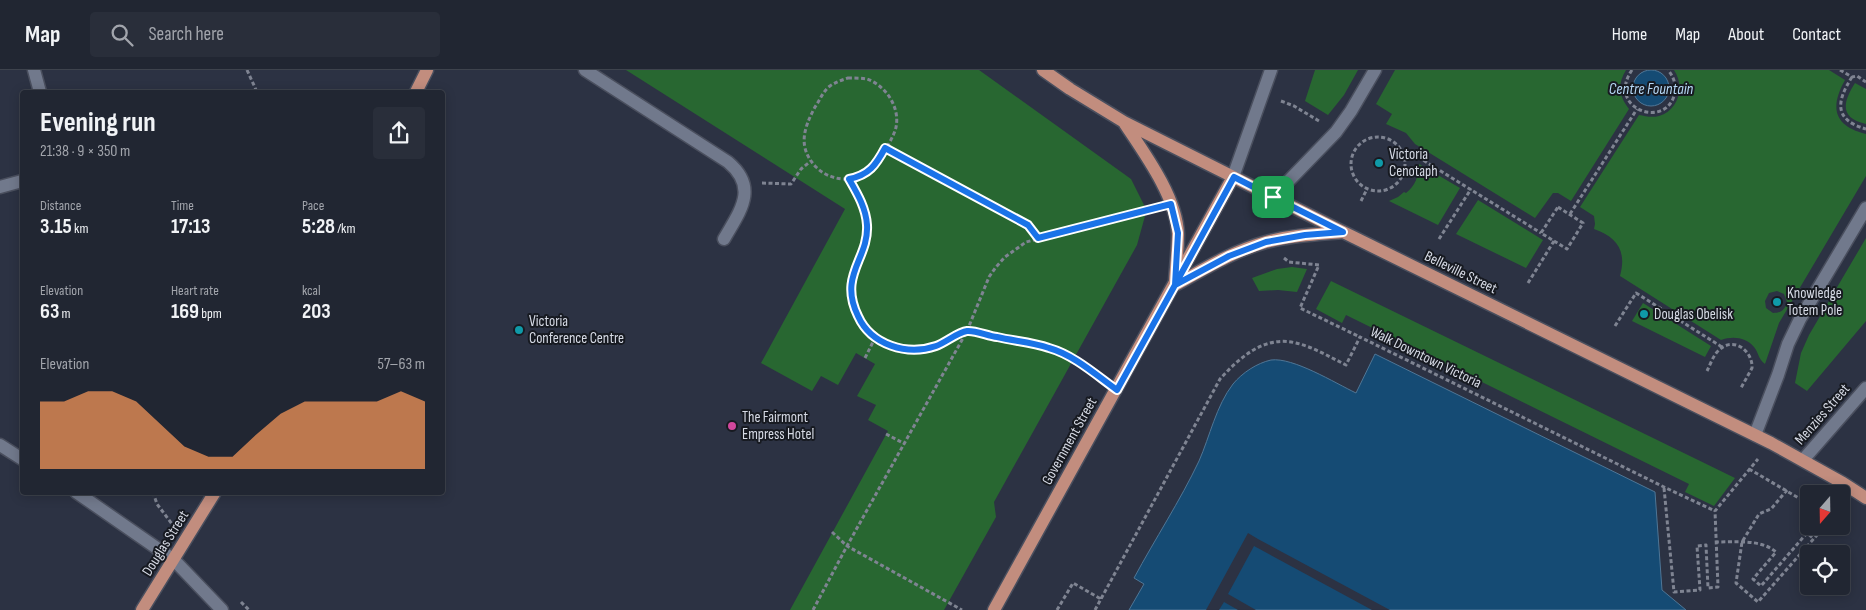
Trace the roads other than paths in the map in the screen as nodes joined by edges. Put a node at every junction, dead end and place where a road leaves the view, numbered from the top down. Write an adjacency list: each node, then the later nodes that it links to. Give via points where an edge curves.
1 (34, 70): 7 (street)
2 (427, 70): 8 (main road)
3 (584, 70): 16 (street, via 739,170 745,182 746,196)
4 (1043, 70): 9 (main road, Belleville Street)
5 (1271, 70): 10 (street, Government Street)
6 (1375, 70): 13 (street, via 1336,132)
7 (39, 90)
8 (417, 90)
9 (1124, 122): 10 (main road, Belleville Street); 17 (main road, via 1155,170 1171,204 1178,233)
10 (1234, 177): 13 (main road, Belleville Street); 17 (main road, Government Street)
11 (20, 182): 12 (street)
12 (0, 187)
13 (1273, 197): 15 (main road, Belleville Street)
14 (1866, 208): 19 (street, via 1800,319)
15 (1343, 232): 17 (main road, via 1266,242 1229,256); 19 (main road, Belleville Street)
16 (724, 239)
17 (1175, 285): 29 (main road, Government Street)
18 (1866, 388): 22 (street, Menzies Street)
19 (1755, 435): 22 (main road, Belleville Street)
20 (0, 445): 21 (street)
21 (20, 457)
22 (1804, 460): 25 (main road, Belleville Street)
23 (80, 495): 26 (street)
24 (213, 495): 26 (main road, Douglas Street)
25 (1866, 498)
26 (174, 560): 27 (main road, Douglas Street); 28 (street)
27 (142, 610)
28 (222, 610)
29 (994, 610)

